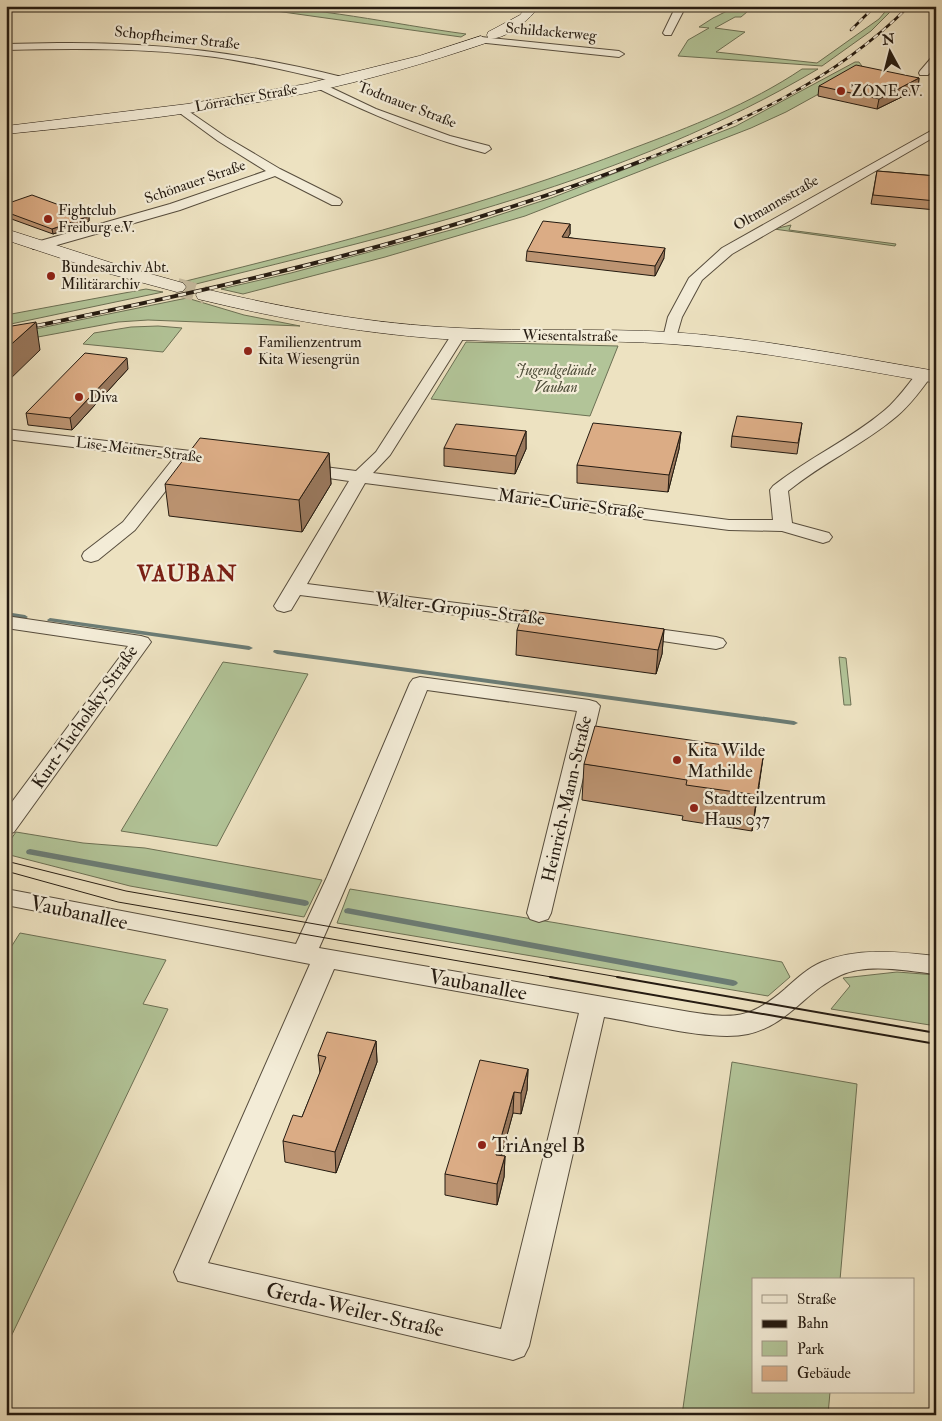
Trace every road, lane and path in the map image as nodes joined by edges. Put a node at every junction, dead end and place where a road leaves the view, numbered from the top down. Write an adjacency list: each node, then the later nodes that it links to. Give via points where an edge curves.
1 (534, 6): 4 (main road, Lörracher Straße, via 518,22)
2 (682, 6): 3 (street)
3 (668, 33)
4 (487, 37): 6 (street, Schildackerweg); 9 (main road, Lörracher Straße)
5 (6, 48): 9 (street, Schopfheimer Straße, via 106,46 197,52)
6 (618, 54)
7 (936, 59): 8 (street)
8 (924, 73)
9 (342, 80): 10 (main road, Lörracher Straße)
10 (319, 85): 11 (main road, Lörracher Straße); 14 (street, Todtnauer Straße, via 372,111)
11 (181, 109): 12 (main road, Lörracher Straße); 15 (street, Schönauer Straße)
12 (6, 130)
13 (936, 131): 22 (street, Oltmannsstraße, via 727,251 696,278 675,317)
14 (485, 149)
15 (276, 172): 16 (street, Schönauer Straße); 18 (street, Schönauer Straße, via 175,207)
16 (336, 202)
17 (6, 234): 18 (main road)
18 (38, 246): 19 (main road)
19 (177, 287)
20 (205, 294): 21 (main road, Wiesentalstraße, via 344,322)
21 (459, 334): 22 (main road, Wiesentalstraße); 28 (street, via 382,455)
22 (670, 338): 23 (main road, Wiesentalstraße, via 793,352)
23 (930, 376): 29 (street, via 891,413 797,474 779,490)
24 (6, 434): 25 (street, Lise-Meitner-Straße)
25 (185, 455): 26 (street, Lise-Meitner-Straße); 31 (street, via 129,526)
26 (233, 461)
27 (282, 467): 28 (street)
28 (360, 477): 29 (street, Marie-Curie-Straße, via 729,525); 32 (street)
29 (783, 526): 30 (street, Marie-Curie-Straße)
30 (823, 537)
31 (91, 556)
32 (294, 588): 33 (street); 35 (street, Walter-Gropius-Straße)
33 (284, 606)
34 (6, 622): 38 (street, Kurt-Tucholsky-Straße, via 141,642)
35 (570, 623)
36 (618, 630): 37 (street)
37 (716, 643)
38 (6, 827)
39 (6, 898): 41 (street, Vaubanallee)
40 (539, 913): 41 (street, Heinrich-Mann-Straße, via 589,706 420,682 336,882)
41 (315, 956): 43 (street, Vaubanallee); 43 (street, Gerda-Weiler-Straße, via 189,1272 513,1346)
42 (936, 965): 43 (street, Vaubanallee, via 854,962 830,970 769,1015 753,1023 733,1026)
43 (594, 1005)

